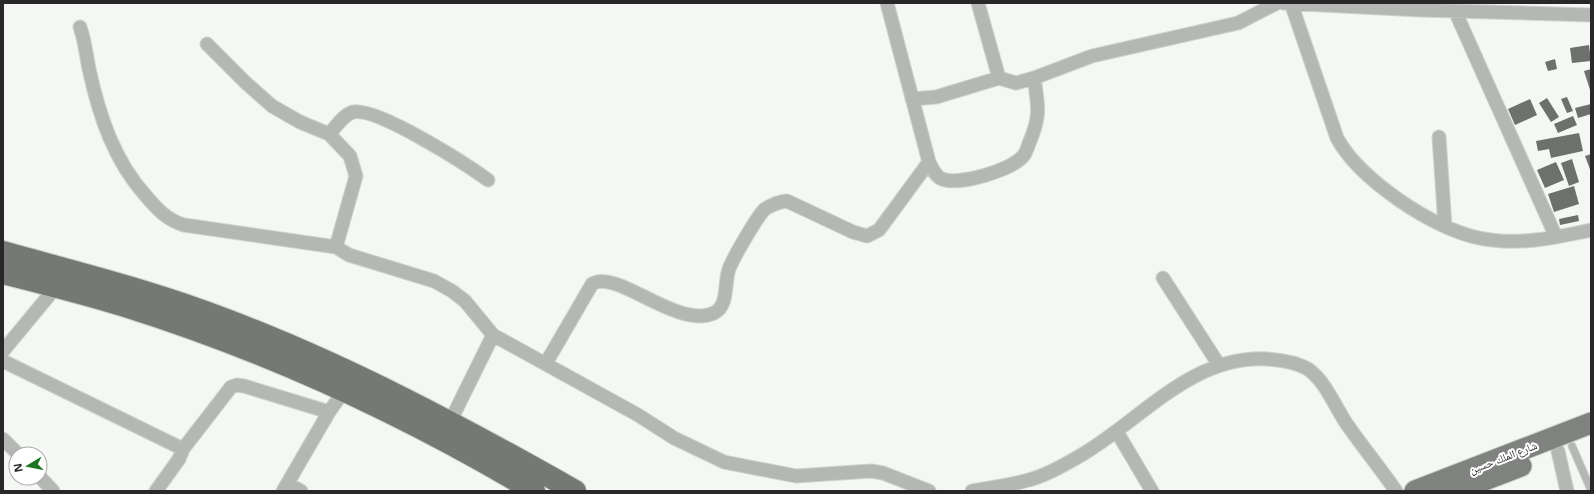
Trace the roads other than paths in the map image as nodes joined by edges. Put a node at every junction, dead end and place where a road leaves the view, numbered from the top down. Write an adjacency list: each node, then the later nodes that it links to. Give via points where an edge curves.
1 (887, 3): 13 (street)
2 (978, 3): 11 (street)
3 (1263, 3): 4 (street)
4 (1277, 3): 5 (street); 12 (street, via 1238,22 1092,56)
5 (1291, 3): 6 (street); 18 (street, via 1344,152 1369,178 1390,194)
6 (1420, 6): 8 (street)
7 (1584, 10): 8 (street)
8 (1455, 11): 20 (street)
9 (80, 26): 21 (street, via 106,132 121,163 157,209 171,221 184,225)
10 (207, 44): 14 (street, via 272,106 300,122)
11 (999, 78): 12 (street, via 1016,83); 13 (street, via 936,97)
12 (1034, 78): 16 (street, via 1038,121 1024,155 1016,162 990,173 952,181 941,178)
13 (912, 99): 16 (street)
14 (329, 134): 17 (street, via 352,112 366,112 392,123 465,163); 21 (street, via 350,156 356,176)
15 (1439, 137): 18 (street)
16 (929, 162): 29 (street, via 879,230 867,236 852,232 788,201 776,202 764,210 732,261 722,304 713,314 687,315 606,280 598,280 592,284)
17 (488, 180)
18 (1445, 226): 20 (street, via 1478,238 1508,241)
19 (1591, 230): 20 (street)
20 (1556, 237)
21 (336, 247): 26 (street, via 349,255 434,281 452,290 465,301)
22 (3, 252): 33 (highway, via 126,286 224,318 334,365)
23 (3, 273): 25 (highway)
24 (1163, 278): 30 (street)
25 (56, 287): 27 (street); 31 (highway, via 121,304 164,319)
26 (493, 335): 29 (street); 33 (street)
27 (3, 351)
28 (3, 361): 38 (street)
29 (546, 363): 45 (street, via 674,438 724,462 796,476 871,471)
30 (1219, 365): 35 (street, via 1164,394); 48 (street, via 1261,359 1295,363 1308,369 1318,379 1346,423)
31 (344, 390): 32 (street); 43 (highway)
32 (330, 412): 38 (street, via 237,385 231,387 224,395); 39 (street)
33 (450, 422): 44 (highway)
34 (1591, 423): 49 (main road, شارع الملك حسين)
35 (1116, 432): 46 (street, via 1083,454 1036,478); 47 (street)
36 (1591, 438): 37 (main road, شارع الملك حسين)
37 (1565, 448): 40 (lane); 50 (main road, شارع الملك حسين); 51 (street)
38 (183, 449): 41 (street, via 179,459)
39 (285, 487): 42 (street)
40 (1591, 490)
41 (156, 491)
42 (301, 491)
43 (534, 491)
44 (575, 491)
45 (929, 491)
46 (972, 491)
47 (1152, 491)
48 (1396, 491)
49 (1415, 491)
50 (1456, 491)
51 (1567, 491)

